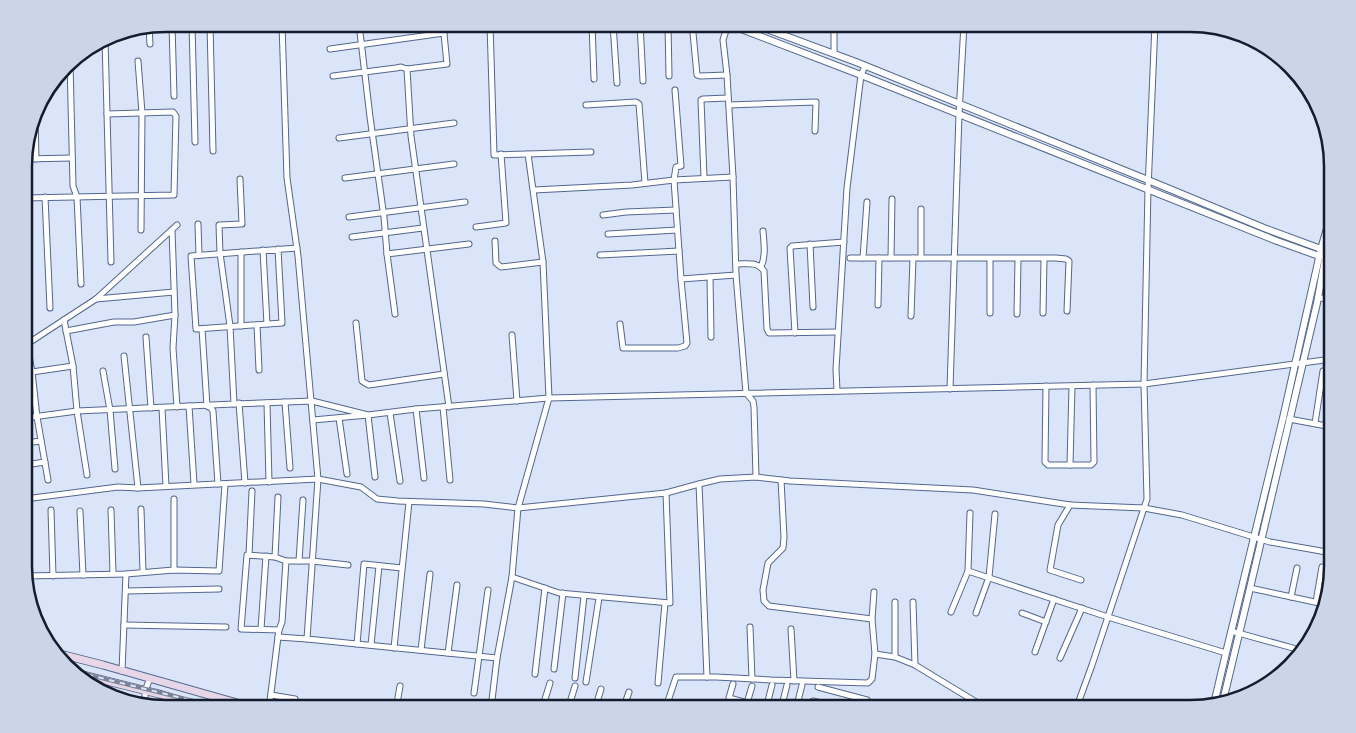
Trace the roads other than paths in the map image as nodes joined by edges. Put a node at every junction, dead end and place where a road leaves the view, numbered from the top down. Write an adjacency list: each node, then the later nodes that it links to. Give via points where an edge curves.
1 (693, 32): 30 (street, via 697,75)
2 (725, 32): 30 (street, via 723,40)
3 (750, 32): 31 (street)
4 (782, 32): 24 (street)
5 (834, 32): 24 (street)
6 (964, 32): 42 (street)
7 (1155, 32): 68 (street)
8 (172, 33): 38 (street)
9 (192, 33): 52 (street)
10 (210, 33): 53 (street)
11 (282, 33): 101 (street, via 287,178)
12 (360, 33): 21 (street)
13 (444, 33): 21 (street); 27 (street, via 447,64)
14 (490, 33): 55 (street, via 494,154)
15 (592, 33): 34 (street)
16 (614, 33): 36 (street)
17 (640, 33): 35 (street)
18 (668, 33): 33 (street)
19 (150, 34): 20 (street)
20 (150, 44)
21 (362, 45): 23 (street); 28 (street)
22 (105, 47): 44 (street)
23 (330, 49)
24 (834, 54): 26 (street)
25 (138, 60): 43 (street)
26 (865, 66): 31 (street); 42 (street)
27 (407, 70): 28 (street); 47 (street)
28 (365, 71): 32 (street); 49 (street)
29 (70, 74): 57 (street)
30 (727, 75): 39 (street)
31 (861, 75): 45 (street); 98 (street)
32 (333, 76)
33 (669, 76)
34 (594, 79)
35 (643, 81)
36 (617, 83)
37 (675, 90): 67 (street, via 681,166 676,167)
38 (174, 96)
39 (728, 98): 41 (street); 65 (street, via 701,100)
40 (586, 105): 69 (street, via 639,104)
41 (729, 105): 48 (street, via 816,102); 63 (street)
42 (960, 105): 45 (street); 68 (street)
43 (142, 113): 44 (street); 73 (street); 73 (street, via 173,112 176,116 174,195)
44 (107, 114): 72 (street)
45 (959, 114): 70 (street); 119 (street)
46 (454, 123): 47 (street)
47 (411, 128): 49 (street); 61 (street)
48 (815, 131)
49 (372, 133): 50 (street); 62 (street)
50 (339, 138)
51 (36, 140): 59 (street)
52 (195, 142)
53 (213, 151)
54 (591, 152): 56 (street)
55 (501, 154): 56 (street); 88 (street, via 506,223)
56 (528, 154): 71 (street)
57 (72, 158): 59 (street); 75 (street, via 73,186)
58 (33, 159): 59 (street)
59 (36, 159)
60 (454, 164): 61 (street)
61 (416, 168): 62 (street); 80 (street)
62 (378, 174): 64 (street); 83 (street)
63 (733, 177): 65 (street); 127 (street)
64 (345, 178)
65 (704, 178): 67 (street)
66 (240, 179): 109 (street, via 242,224 219,225)
67 (674, 180): 69 (street); 82 (street)
68 (1148, 180): 70 (street); 106 (street)
69 (645, 183): 71 (street)
70 (1148, 189): 108 (street, via 1277,241); 172 (street)
71 (534, 190): 125 (street)
72 (109, 196): 73 (street); 75 (street); 124 (street)
73 (141, 196): 90 (street)
74 (45, 197): 75 (street); 76 (street); 139 (street)
75 (77, 197): 132 (street)
76 (33, 198)
77 (892, 199): 116 (street)
78 (465, 202): 80 (street)
79 (867, 202): 114 (street)
80 (421, 208): 83 (street); 89 (street)
81 (922, 209): 118 (street)
82 (676, 210): 84 (street); 92 (street)
83 (383, 213): 85 (street); 94 (street)
84 (602, 214)
85 (349, 217)
86 (198, 224): 111 (street)
87 (177, 225): 91 (street)
88 (476, 227)
89 (423, 228): 94 (street); 103 (street)
90 (142, 230)
91 (172, 230): 133 (street); 136 (street)
92 (678, 230): 95 (street); 105 (street)
93 (763, 231): 128 (street)
94 (385, 233): 96 (street); 110 (street)
95 (608, 234)
96 (352, 237)
97 (495, 241): 125 (street, via 496,263 501,267)
98 (844, 242): 100 (street); 156 (street)
99 (468, 244): 103 (street)
100 (810, 244): 138 (street); 157 (street, via 790,248)
101 (297, 248): 102 (street); 180 (street)
102 (278, 249): 104 (street); 149 (street, via 282,323)
103 (426, 249): 110 (street); 170 (street)
104 (263, 250): 107 (street); 149 (street)
105 (679, 251): 112 (street); 131 (street)
106 (1324, 251)
107 (241, 252): 109 (street); 153 (street)
108 (1324, 252)
109 (220, 253): 111 (street); 152 (street)
110 (387, 254): 143 (street)
111 (199, 255): 154 (street, via 191,256 196,329)
112 (600, 255)
113 (850, 258): 114 (street)
114 (863, 258): 115 (street)
115 (879, 258): 116 (street); 137 (street)
116 (891, 258): 117 (street)
117 (912, 258): 118 (street); 146 (street)
118 (921, 258): 119 (street)
119 (955, 258): 120 (street); 176 (street)
120 (990, 258): 122 (street); 141 (street)
121 (1044, 258): 122 (street); 140 (street, via 1069,261); 142 (street)
122 (1018, 259): 144 (street)
123 (1324, 260): 164 (street)
124 (111, 262)
125 (542, 262): 179 (street)
126 (1324, 263): 134 (street)
127 (736, 264): 128 (street); 129 (street)
128 (761, 267): 157 (street, via 764,271 769,334)
129 (736, 275): 130 (street); 178 (street)
130 (710, 277): 131 (street); 159 (street)
131 (681, 279): 150 (street, via 685,346 623,348)
132 (81, 284)
133 (174, 292): 136 (street); 145 (street)
134 (1318, 297): 135 (street); 164 (street)
135 (1324, 299)
136 (96, 300): 147 (street)
137 (878, 305)
138 (813, 307)
139 (50, 308)
140 (1067, 311)
141 (990, 313)
142 (1043, 313)
143 (395, 314)
144 (1017, 314)
145 (175, 315): 155 (street); 187 (street)
146 (910, 316)
147 (64, 320): 155 (street); 161 (street)
148 (356, 323): 170 (street, via 362,381 365,384)
149 (267, 324): 151 (street)
150 (620, 324)
151 (257, 325): 153 (street); 166 (street)
152 (230, 326): 153 (street); 154 (street); 183 (street)
153 (241, 326)
154 (202, 329): 186 (street)
155 (66, 331): 165 (street)
156 (838, 332): 157 (street); 177 (street)
157 (795, 334)
158 (512, 335): 181 (street)
159 (711, 336)
160 (146, 337): 190 (street)
161 (33, 341)
162 (124, 356): 189 (street)
163 (1324, 360): 164 (street)
164 (1299, 362): 172 (street); 200 (street); 245 (street)
165 (73, 366): 169 (street); 194 (street)
166 (259, 370)
167 (103, 371): 193 (street)
168 (1323, 371): 202 (street)
169 (32, 372)
170 (444, 374): 188 (street)
171 (32, 376): 198 (street)
172 (1144, 384): 173 (street); 238 (street, via 1147,499)
173 (1093, 385): 175 (street); 208 (street, via 1094,462 1092,465)
174 (1046, 386): 175 (street); 176 (street); 208 (street, via 1045,462 1048,465)
175 (1072, 386): 208 (street)
176 (950, 388): 177 (street)
177 (837, 391): 178 (street)
178 (746, 393): 179 (street); 214 (street, via 754,407)
179 (549, 398): 181 (street); 237 (street)
180 (312, 400): 182 (street); 196 (street); 201 (street)
181 (517, 400): 188 (street)
182 (285, 402): 184 (street); 209 (street)
183 (237, 403): 184 (street); 186 (street); 222 (street)
184 (267, 403): 221 (street)
185 (189, 406): 186 (street); 187 (street); 223 (street)
186 (207, 406): 224 (street, via 213,410)
187 (176, 407): 191 (street)
188 (446, 407): 192 (street); 218 (street)
189 (129, 408): 190 (street); 193 (street); 228 (street)
190 (151, 408): 191 (street)
191 (162, 408): 227 (street)
192 (416, 409): 195 (street); 215 (street)
193 (110, 410): 194 (street); 210 (street)
194 (77, 411): 198 (street); 212 (street)
195 (390, 413): 196 (street); 220 (street)
196 (368, 415): 199 (street); 213 (street)
197 (32, 417): 198 (street)
198 (37, 417): 204 (street)
199 (340, 418): 201 (street); 211 (street)
200 (1289, 419): 202 (street); 245 (street)
201 (313, 420): 216 (street)
202 (1314, 423): 203 (street)
203 (1324, 425)
204 (41, 441): 205 (street); 206 (street)
205 (32, 442)
206 (45, 462): 207 (street); 217 (street)
207 (32, 464)
208 (1070, 465)
209 (290, 468)
210 (115, 469)
211 (347, 474)
212 (87, 475)
213 (375, 477)
214 (756, 477): 219 (street); 226 (street)
215 (424, 478)
216 (318, 479): 221 (street); 235 (street, via 361,487 376,499); 252 (street)
217 (48, 480)
218 (450, 480)
219 (781, 480): 236 (street, via 973,490); 291 (street, via 783,548 768,564 764,601 769,606)
220 (400, 481)
221 (269, 482): 222 (street)
222 (245, 483): 225 (street)
223 (194, 484): 224 (street); 227 (street)
224 (218, 484): 225 (street)
225 (225, 484): 258 (street, via 219,571)
226 (699, 484): 230 (street); 321 (street)
227 (166, 486): 228 (street)
228 (138, 488): 232 (street, via 118,487)
229 (252, 491): 247 (street)
230 (666, 492): 237 (street); 285 (street, via 670,603)
231 (278, 497): 249 (street)
232 (32, 498)
233 (174, 499): 258 (street)
234 (304, 500): 251 (street)
235 (410, 502): 237 (street); 256 (street)
236 (1070, 505): 238 (street); 269 (street, via 1058,525 1050,570)
237 (518, 508): 267 (street)
238 (1144, 508): 245 (street, via 1182,515); 290 (street)
239 (141, 509): 260 (street)
240 (51, 510): 266 (street)
241 (111, 510): 261 (street)
242 (80, 511): 264 (street)
243 (970, 513): 259 (street)
244 (995, 514): 268 (street)
245 (1258, 539): 246 (street); 272 (street); 299 (street)
246 (1324, 551)
247 (249, 555): 248 (street); 296 (street, via 241,629)
248 (266, 556): 249 (street); 296 (street)
249 (275, 557): 250 (street)
250 (286, 561): 251 (street); 298 (street)
251 (299, 561): 252 (street)
252 (312, 561): 253 (street); 302 (street)
253 (348, 565)
254 (379, 566): 256 (street); 303 (street, via 364,564); 304 (street)
255 (1322, 567): 284 (street)
256 (402, 568): 305 (street)
257 (1297, 568): 279 (street)
258 (174, 570): 260 (street)
259 (968, 571): 268 (street); 287 (street)
260 (143, 572): 262 (street)
261 (113, 574): 262 (street); 264 (street)
262 (126, 574): 275 (street)
263 (430, 574): 307 (street)
264 (83, 575): 266 (street)
265 (33, 576): 266 (street)
266 (53, 576)
267 (512, 577): 271 (street); 315 (street)
268 (990, 577): 281 (street); 289 (street)
269 (1081, 580)
270 (457, 585): 309 (street)
271 (545, 588): 277 (street); 320 (street)
272 (1250, 588): 279 (street); 300 (street)
273 (219, 589): 275 (street)
274 (488, 590): 313 (street)
275 (126, 591): 293 (street)
276 (874, 592): 291 (street)
277 (563, 593): 278 (street); 318 (street)
278 (584, 596): 280 (street); 323 (street)
279 (1292, 597): 284 (street)
280 (599, 598): 285 (street); 327 (street)
281 (1054, 599): 286 (street); 292 (street)
282 (895, 602): 314 (street)
283 (913, 602): 317 (street)
284 (1316, 602)
285 (665, 603): 329 (street)
286 (1082, 608): 290 (street); 316 (street)
287 (951, 612)
288 (1022, 613): 292 (street)
289 (976, 614)
290 (1108, 617): 310 (street); 364 (street)
291 (872, 619): 311 (street)
292 (1046, 622): 308 (street)
293 (124, 625): 294 (street); 319 (street)
294 (226, 626)
295 (750, 627): 324 (street)
296 (261, 629): 298 (street)
297 (791, 629): 326 (street)
298 (279, 630): 301 (street)
299 (1231, 631): 300 (street); 310 (street)
300 (1239, 633): 306 (street); 343 (street)
301 (278, 637): 302 (street); 342 (street)
302 (307, 639): 303 (street)
303 (357, 644): 304 (street)
304 (371, 646): 305 (street)
305 (394, 648): 307 (street)
306 (1295, 649)
307 (421, 650): 309 (street)
308 (1036, 652)
309 (448, 653): 313 (street)
310 (1226, 653): 344 (street)
311 (875, 654): 314 (street); 326 (street, via 872,679 868,683)
312 (67, 656): 319 (main road)
313 (479, 656): 315 (street); 341 (street)
314 (895, 657): 317 (street)
315 (497, 658): 351 (street)
316 (1060, 658)
317 (915, 665): 363 (street)
318 (554, 669)
319 (122, 670): 322 (main road)
320 (535, 674)
321 (707, 677): 324 (street); 356 (street, via 676,677)
322 (150, 678): 339 (street); 348 (main road)
323 (575, 678)
324 (752, 679): 326 (street)
325 (95, 680): 339 (main road)
326 (794, 681)
327 (586, 682)
328 (550, 683): 352 (street)
329 (658, 683)
330 (733, 684): 357 (street, via 729,698)
331 (772, 685): 359 (street)
332 (787, 685): 360 (street)
333 (802, 685): 361 (street)
334 (400, 686): 350 (street)
335 (575, 686): 353 (street)
336 (752, 686): 358 (street)
337 (818, 687): 362 (street)
338 (601, 688): 354 (street)
339 (145, 691): 345 (street); 347 (main road)
340 (629, 692): 355 (street)
341 (474, 693)
342 (271, 695): 346 (street); 349 (street)
343 (1224, 696)
344 (1215, 698)
345 (145, 699)
346 (295, 699)
347 (176, 700)
348 (227, 700)
349 (270, 700)
350 (398, 700)
351 (492, 700)
352 (545, 700)
353 (571, 700)
354 (598, 700)
355 (626, 700)
356 (668, 700)
357 (736, 700)
358 (748, 700)
359 (769, 700)
360 (783, 700)
361 (798, 700)
362 (867, 700)
363 (973, 700)
364 (1079, 700)

